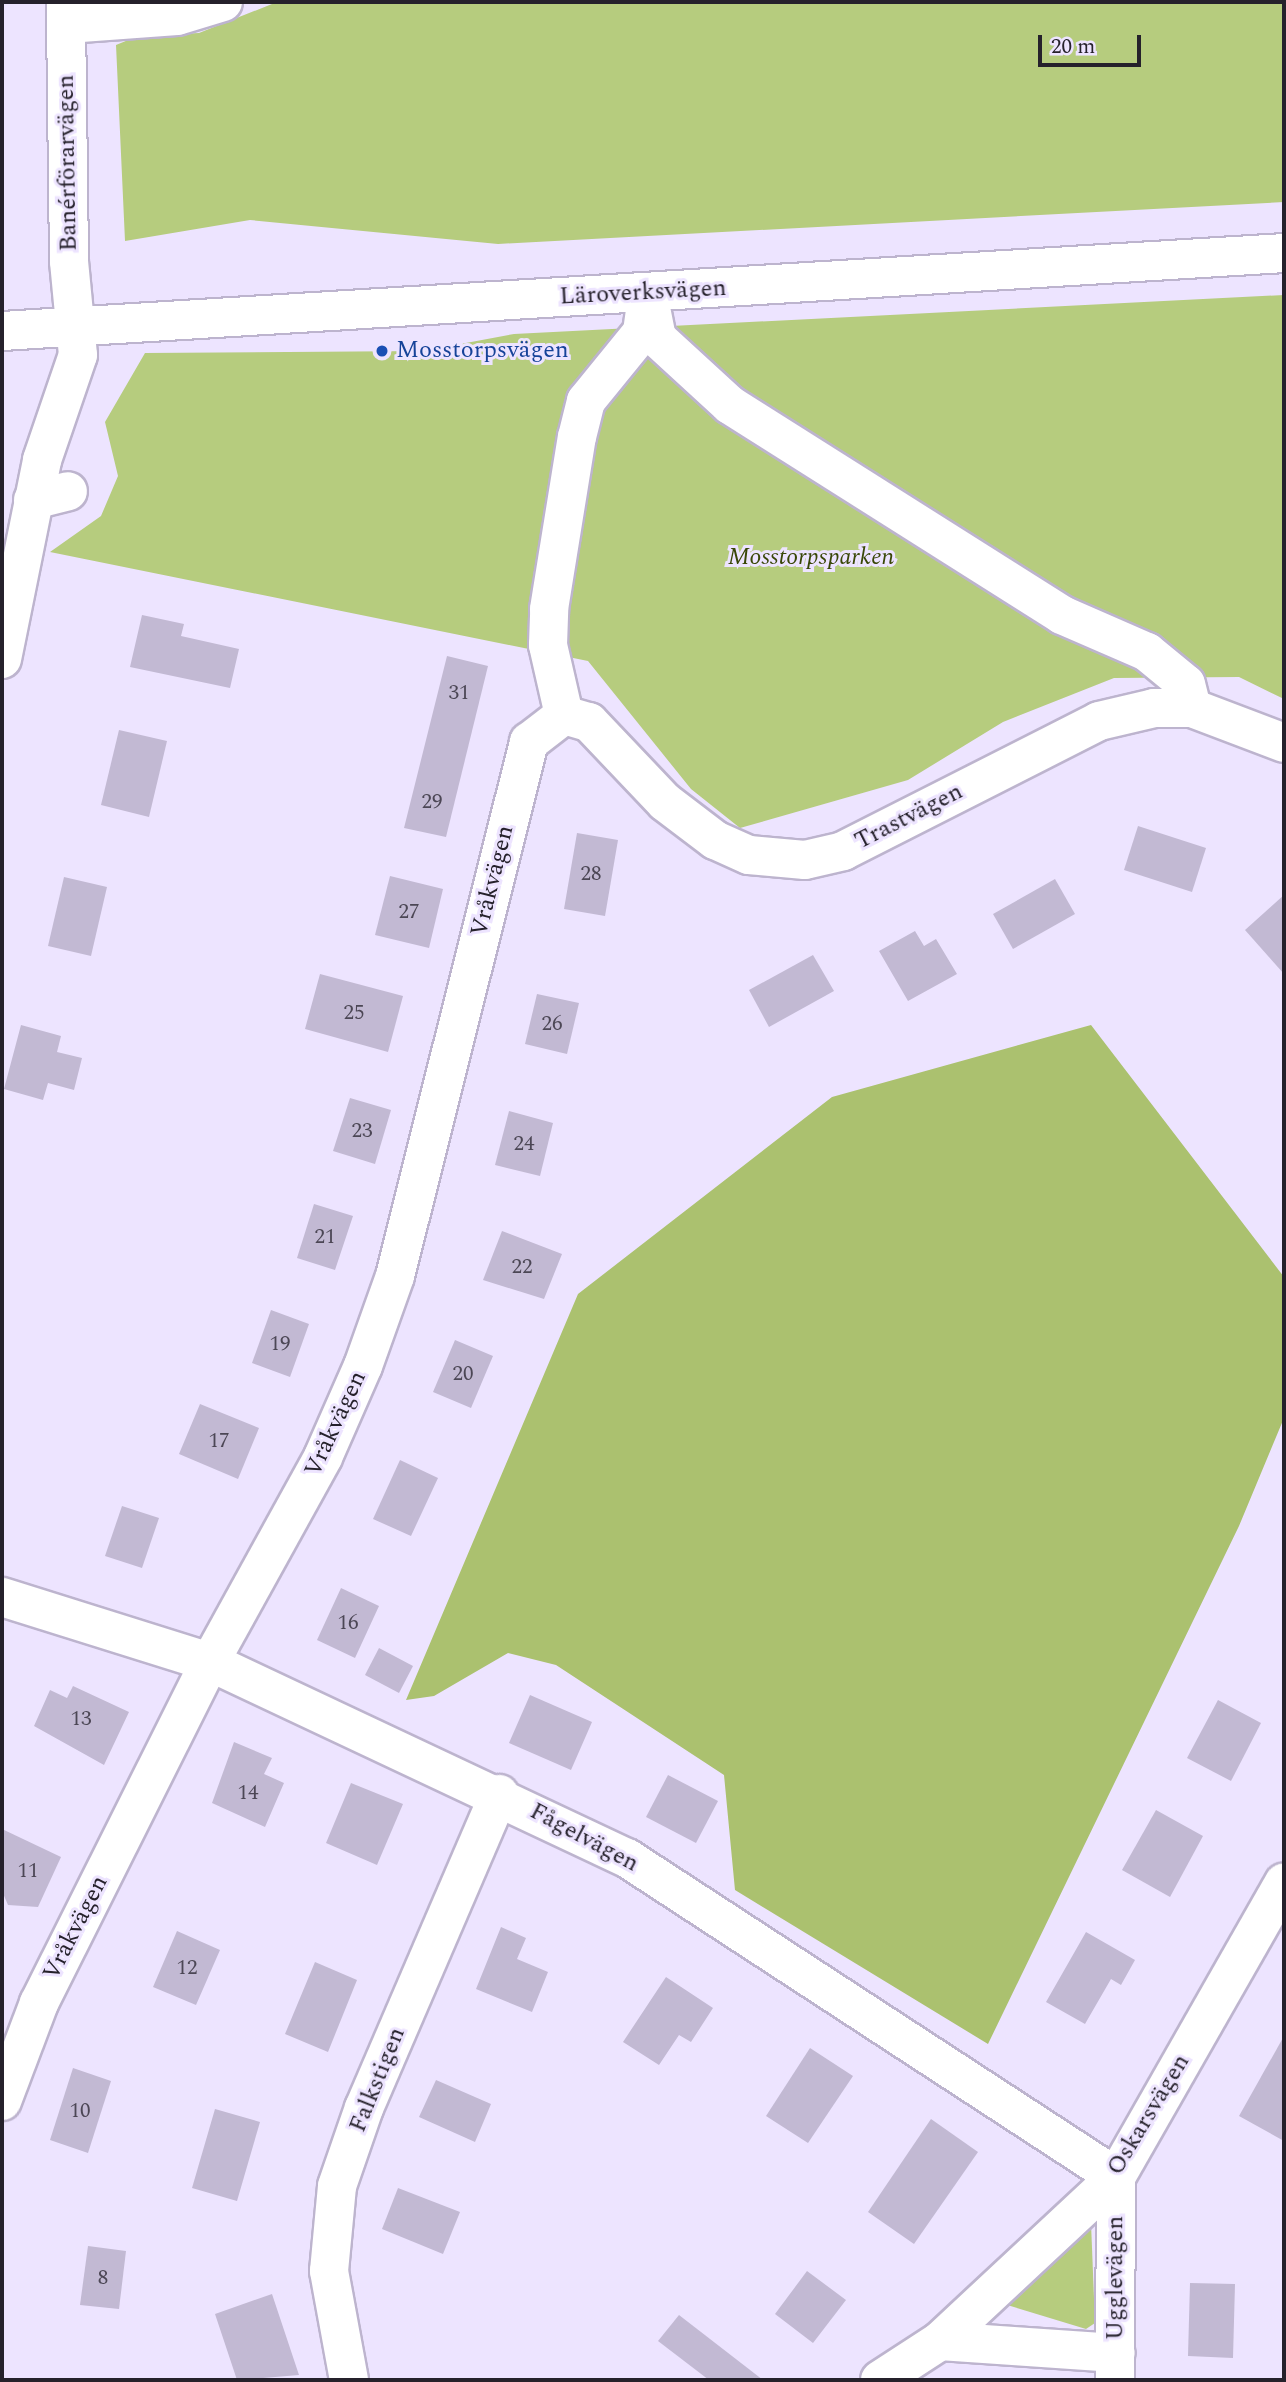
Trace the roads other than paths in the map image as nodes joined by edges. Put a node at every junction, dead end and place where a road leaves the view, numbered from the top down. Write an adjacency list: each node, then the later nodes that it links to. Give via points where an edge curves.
1 (223, 2): 2 (street, via 177,16)
2 (67, 13): 5 (street, Banérförarvägen)
3 (1284, 253): 4 (street, Läroverksvägen)
4 (648, 293): 5 (street, Läroverksvägen); 8 (street, via 657,338 730,405 1062,615 1147,652 1186,684); 9 (street, via 642,332 586,401 578,437 549,610 548,645)
5 (75, 324): 6 (street, Läroverksvägen); 7 (street, via 78,355 50,496)
6 (2, 331)
7 (2, 659)
8 (1192, 708): 9 (street, Trastvägen, via 1154,708 1099,720 843,851 805,860 749,855 715,840 665,802 589,723); 10 (street, Trastvägen)
9 (564, 715): 12 (street, Vråkvägen, via 529,742 395,1276 363,1366 323,1457)
10 (1284, 743)
11 (2, 1597): 12 (street, Fågelvägen)
12 (210, 1662): 13 (street, Fågelvägen); 15 (street, Vråkvägen, via 39,2003)
13 (499, 1794): 16 (street, Fågelvägen, via 627,1858); 19 (street, Falkstigen, via 364,2108 337,2186 329,2271)
14 (1284, 1883): 16 (street, Oskarsvägen)
15 (2, 2101)
16 (1116, 2177): 17 (street, Oskarsvägen); 18 (street, Ugglevägen)
17 (940, 2341): 18 (street); 20 (street, Oskarsvägen)
18 (1116, 2367)
19 (349, 2380)
20 (880, 2380)

